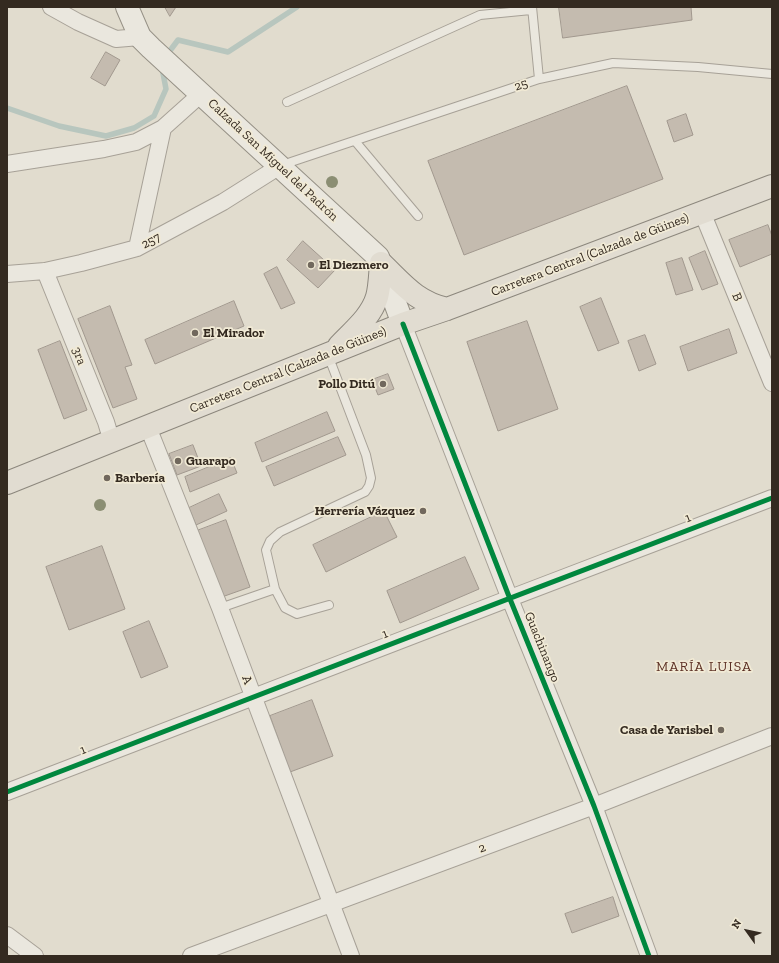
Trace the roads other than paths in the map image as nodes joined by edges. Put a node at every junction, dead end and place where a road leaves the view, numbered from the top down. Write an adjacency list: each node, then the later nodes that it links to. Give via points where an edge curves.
1 (51, 7): 4 (street, via 116,39)
2 (128, 8): 4 (main road, Calzada San Miguel del Padrón)
3 (532, 8): 6 (lane); 8 (lane, via 480,15)
4 (146, 43): 7 (main road, Calzada San Miguel del Padrón)
5 (772, 74): 6 (lane, 25, via 613,62)
6 (539, 79): 10 (lane, 25)
7 (202, 94): 9 (street); 12 (main road, Calzada San Miguel del Padrón)
8 (288, 102)
9 (163, 128): 11 (street, via 136,142); 16 (street)
10 (355, 141): 12 (lane, 25); 15 (lane)
11 (7, 164)
12 (280, 166): 16 (street, 257, via 223,202); 17 (main road, Calzada San Miguel del Padrón, via 378,257)
13 (772, 186): 14 (main road, Carretera Central (Calzada de Güines))
14 (702, 212): 20 (main road, Carretera Central (Calzada de Güines)); 23 (street, B)
15 (418, 216)
16 (137, 248): 18 (street, 257)
17 (381, 263): 20 (main road, via 418,299); 21 (main road, Calzada San Miguel del Padrón); 22 (main road, via 377,297 365,320)
18 (45, 270): 19 (street, 257); 25 (street, 3ra)
19 (7, 274)
20 (447, 309): 21 (main road, Carretera Central (Calzada de Güines))
21 (403, 324): 22 (main road, Carretera Central (Calzada de Güines)); 29 (street, Guachinango)
22 (331, 353): 24 (main road, Carretera Central (Calzada de Güines)); 28 (lane, via 366,455 371,478 365,492 280,532 270,541 266,550)
23 (772, 383)
24 (148, 427): 25 (main road, Carretera Central (Calzada de Güines)); 31 (street, A)
25 (112, 442): 26 (main road, Carretera Central (Calzada de Güines))
26 (7, 483)
27 (772, 498): 29 (street, 1)
28 (274, 590): 30 (lane, via 285,608 297,614); 31 (lane)
29 (510, 599): 32 (street, 1); 35 (street, Guachinango)
30 (329, 605)
31 (220, 608): 32 (street, A)
32 (253, 695): 34 (street, 1); 36 (street, A)
33 (772, 736): 35 (street, 2)
34 (7, 792)
35 (594, 806): 36 (street, 2); 41 (street, Guachinango)
36 (332, 903): 39 (street, 2); 40 (street, A)
37 (7, 935): 38 (street)
38 (35, 956)
39 (190, 956)
40 (351, 956)
41 (649, 956)

